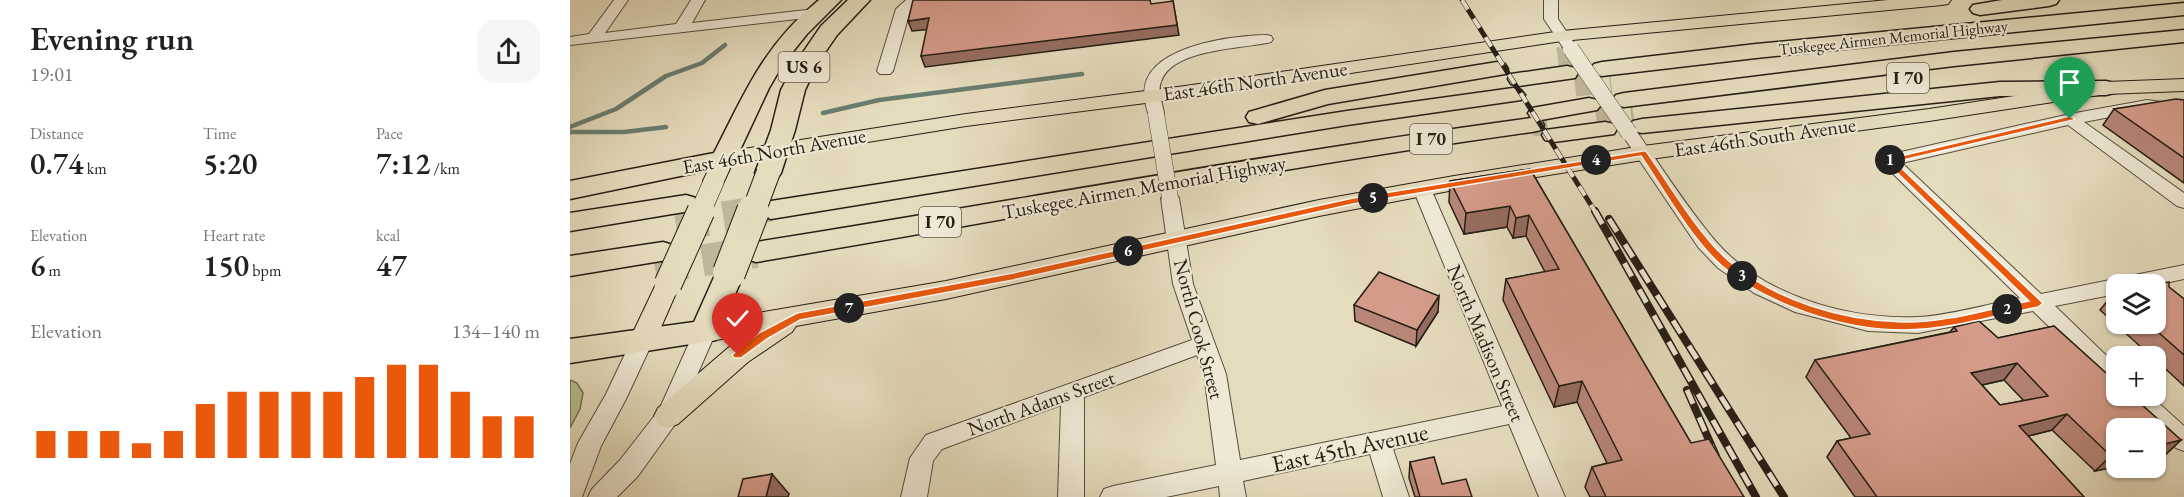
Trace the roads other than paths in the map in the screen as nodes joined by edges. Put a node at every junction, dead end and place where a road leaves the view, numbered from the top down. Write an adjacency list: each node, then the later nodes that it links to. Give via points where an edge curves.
1 (621, 0): 13 (street)
2 (698, 0): 11 (street)
3 (860, 0): 31 (highway, US 6, via 829,31 793,90)
4 (915, 0): 19 (street, via 903,9)
5 (1551, 0): 17 (street, via 1551,19)
6 (1942, 0): 17 (main road, East 46th North Avenue)
7 (2049, 0): 18 (highway)
8 (823, 7): 11 (street); 29 (highway, US 6, via 797,32 764,77)
9 (2184, 9): 18 (highway, Tuskegee Airmen Memorial Highway / I 70)
10 (2184, 20): 18 (highway, via 1805,58)
11 (681, 29): 13 (street)
12 (2184, 36): 26 (highway, via 1943,61)
13 (594, 38): 15 (street)
14 (1266, 39): 23 (street, via 1225,42 1170,62 1153,81)
15 (570, 41)
16 (2184, 48): 26 (highway, I 70, via 1888,80)
17 (1567, 60): 22 (highway); 22 (highway); 23 (main road, East 46th North Avenue); 26 (street, bridge)
18 (1602, 68)
19 (885, 71)
20 (2184, 85): 21 (main road, East 46th South Avenue)
21 (2106, 88): 26 (highway, via 2000,89); 28 (main road, East 46th South Avenue)
22 (1526, 103): 22 (highway, Tuskegee Airmen Memorial Highway / I 70, via 1187,167 758,244 1026,208 1371,147 1422,150); 25 (highway); 31 (highway, via 1347,118); 31 (highway, I 70, via 1256,118)
23 (1155, 105): 31 (main road, East 46th North Avenue, via 966,120); 37 (street, North Cook Street, bridge)
24 (2184, 110): 27 (street, via 2137,106)
25 (1597, 117)
26 (1632, 118): 28 (street)
27 (2070, 119): 35 (street); 45 (street, via 1889,160)
28 (1643, 153): 33 (main road, East 46th South Avenue); 45 (street, via 1725,263 1761,288 1802,307 1846,319 1903,326)
29 (719, 170): 30 (highway, East 46th North Avenue); 31 (main road, East 46th North Avenue); 40 (main road, bridge)
30 (646, 174): 32 (main road, East 46th North Avenue); 34 (highway)
31 (773, 180): 47 (highway, US 6, bridge)
32 (570, 182)
33 (1422, 189): 37 (main road, East 46th South Avenue); 54 (street, North Madison Street)
34 (570, 190)
35 (2184, 202)
36 (570, 222): 38 (highway, via 681,214)
37 (1176, 240): 46 (main road, East 46th South Avenue, via 980,284); 49 (street, North Cook Street, via 1185,290)
38 (570, 242)
39 (570, 266): 40 (highway)
40 (662, 268): 43 (highway); 48 (main road)
41 (2184, 272): 42 (street)
42 (2166, 280)
43 (570, 282)
44 (2106, 288): 45 (street)
45 (2038, 303): 51 (street)
46 (797, 317): 47 (main road, East 46th South Avenue); 55 (main road, via 738,355)
47 (705, 332): 48 (highway, East 46th South Avenue); 55 (street)
48 (642, 341): 50 (highway, East 46th South Avenue); 59 (street, via 590,443)
49 (1204, 344): 52 (street, North Adams Street); 58 (street, North Cook Street, via 1215,374)
50 (570, 351)
51 (2106, 368)
52 (1073, 392): 61 (street, North Adams Street, via 934,442 922,458); 62 (street)
53 (2147, 406): 56 (street)
54 (1516, 413): 57 (street, East 45th Avenue); 65 (street, North Madison Street)
55 (668, 416): 60 (street, via 629,468)
56 (2184, 441)
57 (1380, 442): 58 (street, East 45th Avenue); 64 (street)
58 (1232, 485): 63 (street, East 45th Avenue)
59 (570, 496)
60 (601, 497)
61 (914, 497)
62 (1071, 497)
63 (1113, 497)
64 (1396, 497)
65 (1552, 497)

